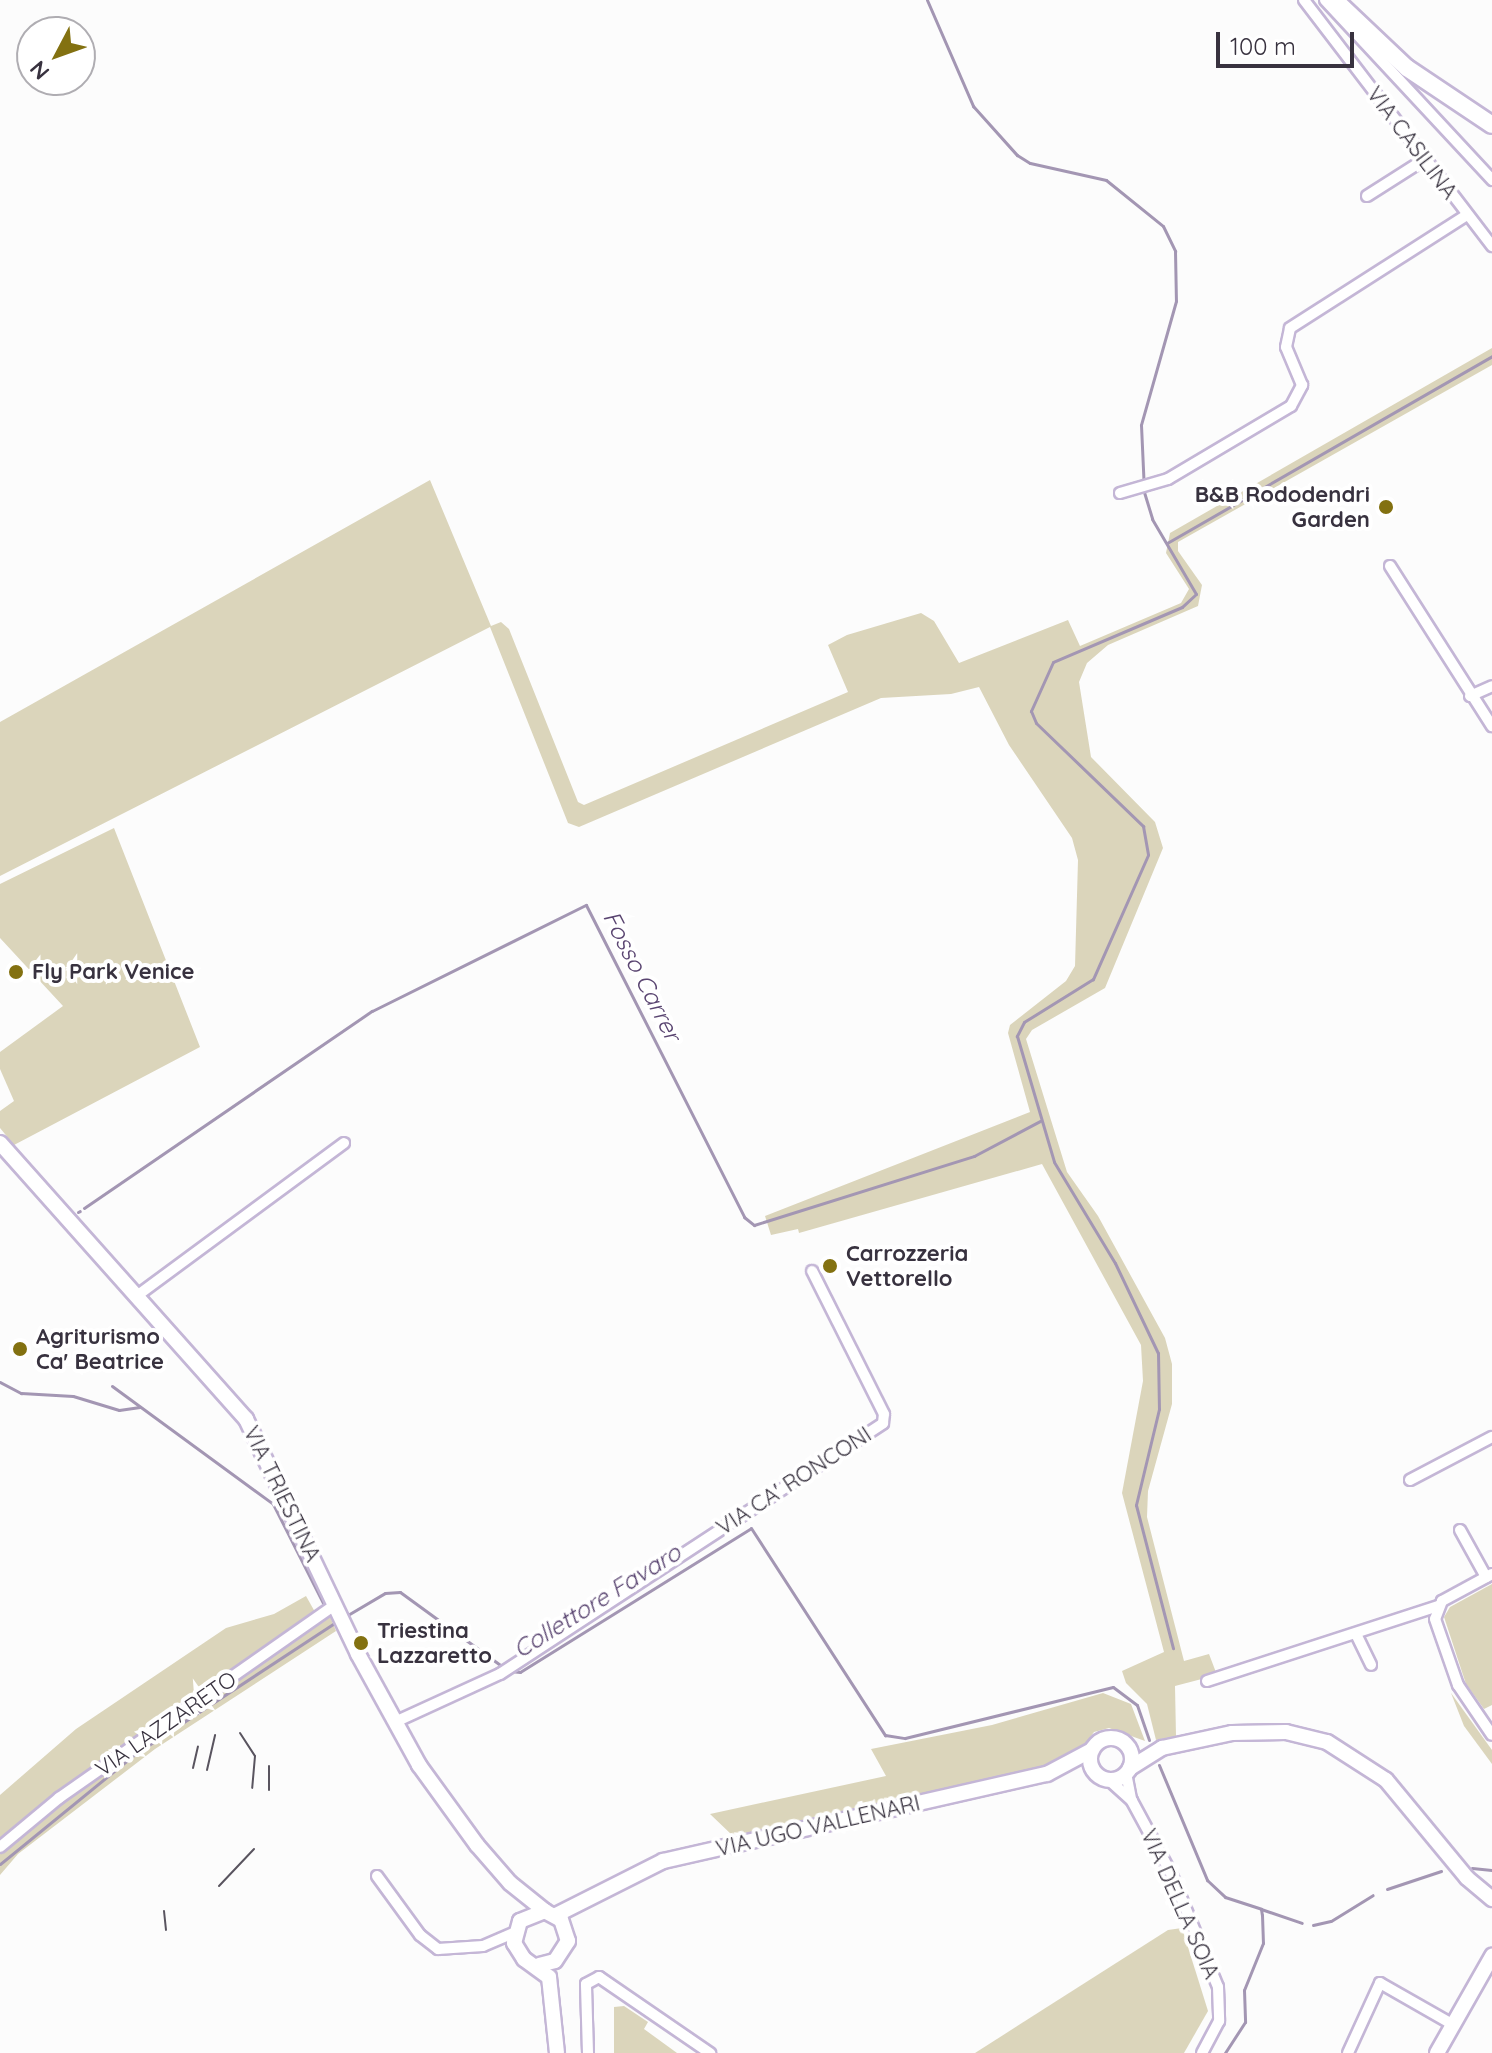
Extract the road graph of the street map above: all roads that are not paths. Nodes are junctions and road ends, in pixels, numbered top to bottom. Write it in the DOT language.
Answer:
graph roads {
  1 [pos="1304,0"];
  2 [pos="1325,0"];
  3 [pos="1335,0"];
  4 [pos="1492,125"];
  5 [pos="1425,159"];
  6 [pos="1492,180"];
  7 [pos="1367,196"];
  8 [pos="1467,215"];
  9 [pos="1492,246"];
  10 [pos="1120,493"];
  11 [pos="1390,566"];
  12 [pos="1492,686"];
  13 [pos="1470,696"];
  14 [pos="1492,726"];
  15 [pos="0,1143"];
  16 [pos="344,1143"];
  17 [pos="812,1271"];
  18 [pos="138,1295"];
  19 [pos="1492,1437"];
  20 [pos="1410,1480"];
  21 [pos="1460,1530"];
  22 [pos="1489,1575"];
  23 [pos="336,1607"];
  24 [pos="1437,1609"];
  25 [pos="1357,1636"];
  26 [pos="1371,1665"];
  27 [pos="1207,1681"];
  28 [pos="395,1722"];
  29 [pos="1492,1735"];
  30 [pos="1123,1742"];
  31 [pos="1162,1748"];
  32 [pos="1092,1750"];
  33 [pos="1128,1771"];
  34 [pos="1047,1774"];
  35 [pos="1103,1778"];
  36 [pos="1132,1801"];
  37 [pos="0,1847"];
  38 [pos="377,1876"];
  39 [pos="510,1883"];
  40 [pos="595,1895"];
  41 [pos="1492,1899"];
  42 [pos="550,1913"];
  43 [pos="517,1927"];
  44 [pos="567,1933"];
  45 [pos="483,1946"];
  46 [pos="518,1953"];
  47 [pos="561,1955"];
  48 [pos="1492,1956"];
  49 [pos="539,1965"];
  50 [pos="1452,2024"];
  51 [pos="556,2051"];
  52 [pos="588,2053"];
  53 [pos="710,2053"];
  54 [pos="1202,2053"];
  55 [pos="1348,2053"];
  56 [pos="1437,2053"];
  1 -- 5 [label="street, VIA CASILINA"];
  2 -- 6 [label="street, VIA CASILINA"];
  3 -- 4 [label="main road"];
  5 -- 7 [label="street"];
  5 -- 8 [label="street, VIA CASILINA"];
  8 -- 9 [label="street, VIA CASILINA"];
  8 -- 10 [label="street"];
  11 -- 13 [label="street"];
  12 -- 13 [label="street"];
  13 -- 14 [label="street"];
  15 -- 18 [label="street, VIA TRIESTINA"];
  16 -- 18 [label="street"];
  17 -- 28 [label="street, VIA CA' RONCONI"];
  18 -- 23 [label="street, VIA TRIESTINA"];
  19 -- 20 [label="street"];
  21 -- 22 [label="street"];
  22 -- 24 [label="street"];
  23 -- 28 [label="street, VIA TRIESTINA"];
  23 -- 37 [label="street, VIA LAZZARETO"];
  24 -- 25 [label="street"];
  24 -- 29 [label="street"];
  25 -- 26 [label="street"];
  25 -- 27 [label="street"];
  28 -- 39 [label="street, VIA TRIESTINA"];
  30 -- 31 [label="street, VIA UGO VALLENARI"];
  30 -- 32 [label="street, VIA UGO VALLENARI"];
  30 -- 33 [label="street"];
  31 -- 33 [label="street, VIA UGO VALLENARI"];
  31 -- 41 [label="street, VIA UGO VALLENARI"];
  32 -- 34 [label="street, VIA UGO VALLENARI"];
  32 -- 35 [label="street"];
  33 -- 35 [label="street, VIA UGO VALLENARI"];
  33 -- 36 [label="street, VIA DELLA SOIA"];
  34 -- 35 [label="street, VIA UGO VALLENARI"];
  34 -- 40 [label="street, VIA UGO VALLENARI"];
  35 -- 36 [label="street, VIA DELLA SOIA"];
  36 -- 54 [label="street, VIA DELLA SOIA"];
  38 -- 45 [label="street"];
  39 -- 42 [label="street, VIA TRIESTINA"];
  39 -- 43 [label="street, VIA TRIESTINA"];
  40 -- 42 [label="street, VIA UGO VALLENARI"];
  40 -- 44 [label="street, VIA UGO VALLENARI"];
  42 -- 43 [label="street"];
  42 -- 44 [label="street"];
  43 -- 45 [label="street"];
  43 -- 46 [label="street"];
  44 -- 47 [label="street"];
  45 -- 46 [label="street"];
  46 -- 49 [label="street"];
  47 -- 49 [label="street"];
  47 -- 51 [label="street"];
  48 -- 50 [label="street"];
  49 -- 51 [label="street"];
  50 -- 55 [label="street"];
  50 -- 56 [label="street"];
  52 -- 53 [label="street"];
}
